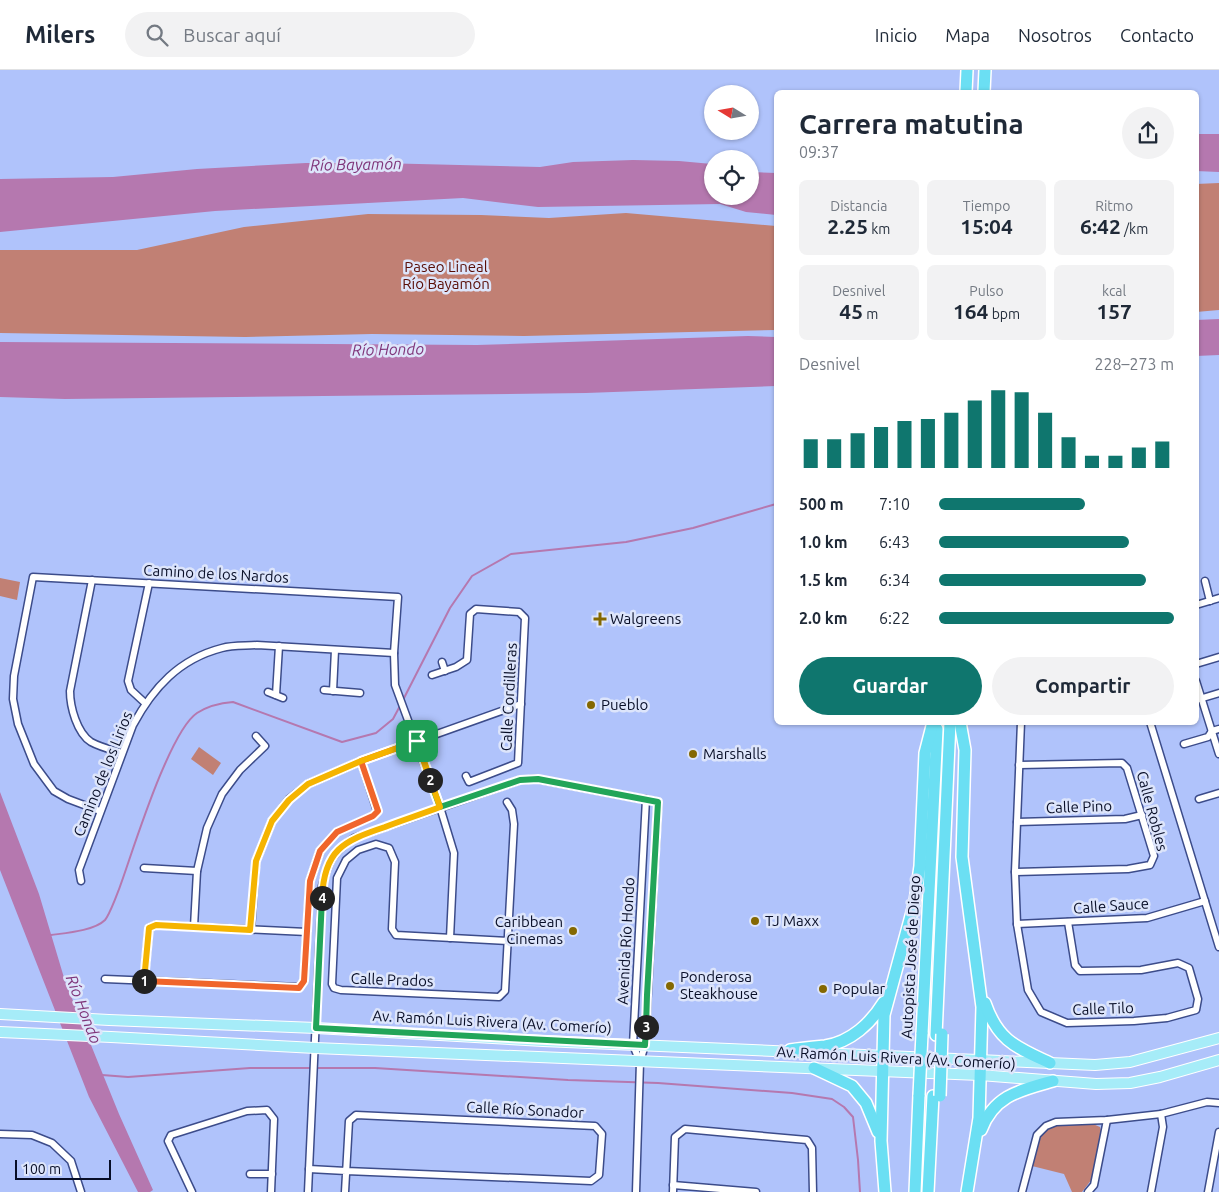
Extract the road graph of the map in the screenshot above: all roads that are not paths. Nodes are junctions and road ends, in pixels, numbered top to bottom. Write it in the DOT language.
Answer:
graph roads {
  1 [pos="967,70"];
  2 [pos="985,70"];
  3 [pos="966,90"];
  4 [pos="984,90"];
  5 [pos="92,580"];
  6 [pos="1205,581"];
  7 [pos="149,583"];
  8 [pos="1219,598"];
  9 [pos="1210,601"];
  10 [pos="1199,604"];
  11 [pos="279,646"];
  12 [pos="335,650"];
  13 [pos="394,653"];
  14 [pos="1219,657"];
  15 [pos="442,662"];
  16 [pos="1199,663"];
  17 [pos="445,671"];
  18 [pos="432,675"];
  19 [pos="324,690"];
  20 [pos="333,691"];
  21 [pos="268,692"];
  22 [pos="360,693"];
  23 [pos="1219,693"];
  24 [pos="276,695"];
  25 [pos="283,698"];
  26 [pos="1199,699"];
  27 [pos="145,703"];
  28 [pos="522,704"];
  29 [pos="934,725"];
  30 [pos="935,725"];
  31 [pos="944,725"];
  32 [pos="950,725"];
  33 [pos="958,725"];
  34 [pos="959,725"];
  35 [pos="1021,725"];
  36 [pos="1151,725"];
  37 [pos="1216,730"];
  38 [pos="256,736"];
  39 [pos="416,740"];
  40 [pos="1184,744"];
  41 [pos="122,753"];
  42 [pos="1219,754"];
  43 [pos="361,761"];
  44 [pos="1020,765"];
  45 [pos="466,776"];
  46 [pos="1219,793"];
  47 [pos="646,799"];
  48 [pos="1199,799"];
  49 [pos="507,802"];
  50 [pos="440,807"];
  51 [pos="100,811"];
  52 [pos="1142,815"];
  53 [pos="1017,822"];
  54 [pos="153,861"];
  55 [pos="144,868"];
  56 [pos="153,868"];
  57 [pos="197,871"];
  58 [pos="1015,872"];
  59 [pos="81,881"];
  60 [pos="1205,901"];
  61 [pos="1068,922"];
  62 [pos="1017,924"];
  63 [pos="194,927"];
  64 [pos="250,930"];
  65 [pos="307,932"];
  66 [pos="450,938"];
  67 [pos="508,941"];
  68 [pos="1219,945"];
  69 [pos="105,979"];
  70 [pos="144,981"];
  71 [pos="980,988"];
  72 [pos="889,994"];
  73 [pos="0,1014"];
  74 [pos="316,1028"];
  75 [pos="0,1032"];
  76 [pos="932,1035"];
  77 [pos="1219,1038"];
  78 [pos="633,1045"];
  79 [pos="645,1045"];
  80 [pos="315,1048"];
  81 [pos="790,1050"];
  82 [pos="882,1054"];
  83 [pos="980,1060"];
  84 [pos="1219,1060"];
  85 [pos="640,1062"];
  86 [pos="1050,1063"];
  87 [pos="814,1068"];
  88 [pos="882,1071"];
  89 [pos="980,1075"];
  90 [pos="1053,1081"];
  91 [pos="929,1096"];
  92 [pos="1219,1103"];
  93 [pos="1161,1114"];
  94 [pos="1106,1120"];
  95 [pos="1219,1132"];
  96 [pos="0,1134"];
  97 [pos="881,1141"];
  98 [pos="976,1143"];
  99 [pos="1216,1165"];
  100 [pos="309,1169"];
  101 [pos="346,1171"];
  102 [pos="250,1174"];
  103 [pos="272,1174"];
  104 [pos="673,1188"];
  105 [pos="730,1191"];
  106 [pos="80,1192"];
  107 [pos="192,1192"];
  108 [pos="271,1192"];
  109 [pos="308,1192"];
  110 [pos="345,1192"];
  111 [pos="636,1192"];
  112 [pos="756,1192"];
  113 [pos="813,1192"];
  114 [pos="885,1192"];
  115 [pos="915,1192"];
  116 [pos="923,1192"];
  117 [pos="928,1192"];
  118 [pos="936,1192"];
  119 [pos="967,1192"];
  120 [pos="1022,1192"];
  121 [pos="1088,1192"];
  122 [pos="1151,1192"];
  123 [pos="1208,1192"];
  1 -- 3 [label="highway"];
  2 -- 4 [label="highway"];
  5 -- 7 [label="street, Camino de los Nardos"];
  5 -- 41 [label="street"];
  5 -- 51 [label="street, Camino de los Nardos"];
  6 -- 9 [label="street"];
  7 -- 13 [label="street, Camino de los Nardos"];
  7 -- 27 [label="street"];
  8 -- 9 [label="street"];
  9 -- 10 [label="street"];
  11 -- 12 [label="street, Camino de los Lirios"];
  11 -- 24 [label="street"];
  11 -- 27 [label="street, Camino de los Lirios"];
  12 -- 13 [label="street, Camino de los Lirios"];
  12 -- 20 [label="street"];
  13 -- 39 [label="street"];
  14 -- 16 [label="street"];
  15 -- 17 [label="street"];
  17 -- 18 [label="street"];
  17 -- 28 [label="street, Calle Cordilleras"];
  19 -- 20 [label="street"];
  20 -- 22 [label="street"];
  21 -- 24 [label="street"];
  23 -- 26 [label="street"];
  24 -- 25 [label="street"];
  26 -- 37 [label="street"];
  27 -- 41 [label="street, Camino de los Lirios"];
  28 -- 39 [label="street"];
  28 -- 45 [label="street, Calle Cordilleras"];
  29 -- 72 [label="highway"];
  30 -- 76 [label="highway, Autopista José de Diego"];
  31 -- 76 [label="highway"];
  32 -- 76 [label="highway"];
  33 -- 76 [label="highway, Autopista José de Diego"];
  34 -- 71 [label="highway"];
  35 -- 44 [label="street, Calle Tilo"];
  36 -- 60 [label="street"];
  37 -- 40 [label="street"];
  37 -- 42 [label="street"];
  38 -- 57 [label="street"];
  39 -- 43 [label="street"];
  39 -- 50 [label="street"];
  41 -- 51 [label="street, Camino de los Lirios"];
  43 -- 64 [label="street"];
  43 -- 65 [label="street"];
  44 -- 52 [label="street, Calle Robles"];
  44 -- 53 [label="street, Calle Tilo"];
  46 -- 48 [label="street"];
  47 -- 50 [label="street"];
  47 -- 78 [label="street, Avenida Río Hondo"];
  47 -- 79 [label="street, Avenida Río Hondo"];
  49 -- 67 [label="street"];
  50 -- 66 [label="street"];
  50 -- 74 [label="street"];
  51 -- 59 [label="street, Camino de los Lirios"];
  52 -- 53 [label="street, Calle Pino"];
  52 -- 58 [label="street, Calle Robles"];
  53 -- 58 [label="street, Calle Tilo"];
  54 -- 56 [label="street"];
  55 -- 56 [label="street"];
  56 -- 57 [label="street"];
  57 -- 63 [label="street"];
  58 -- 62 [label="street, Calle Tilo"];
  60 -- 61 [label="street, Calle Sauce"];
  60 -- 68 [label="street"];
  61 -- 62 [label="street, Calle Sauce"];
  61 -- 62 [label="street, Calle Tilo"];
  63 -- 64 [label="street"];
  63 -- 70 [label="street"];
  64 -- 65 [label="street"];
  65 -- 70 [label="street"];
  66 -- 67 [label="street, Calle Prados"];
  66 -- 67 [label="street, Calle Prados"];
  69 -- 70 [label="street"];
  71 -- 83 [label="highway"];
  71 -- 86 [label="highway"];
  72 -- 81 [label="highway"];
  72 -- 82 [label="highway"];
  73 -- 74 [label="main road, Av. Ramón Luis Rivera (Av. Comerío)"];
  74 -- 78 [label="main road, Av. Ramón Luis Rivera (Av. Comerío)"];
  74 -- 80 [label="street"];
  75 -- 80 [label="main road, Av. Ramón Luis Rivera (Av. Comerío)"];
  76 -- 91 [label="highway, Autopista José de Diego, bridge"];
  76 -- 91 [label="highway, Autopista José de Diego, bridge"];
  77 -- 86 [label="main road, Av. Ramón Luis Rivera (Av. Comerío)"];
  78 -- 79 [label="main road, Av. Ramón Luis Rivera (Av. Comerío)"];
  78 -- 85 [label="street, Avenida Río Hondo"];
  79 -- 81 [label="main road, Av. Ramón Luis Rivera (Av. Comerío)"];
  79 -- 85 [label="street, Avenida Río Hondo"];
  80 -- 85 [label="main road, Av. Ramón Luis Rivera (Av. Comerío)"];
  80 -- 100 [label="street"];
  81 -- 82 [label="main road, Av. Ramón Luis Rivera (Av. Comerío)"];
  82 -- 83 [label="main road, Av. Ramón Luis Rivera (Av. Comerío)"];
  82 -- 88 [label="highway"];
  83 -- 86 [label="main road, Av. Ramón Luis Rivera (Av. Comerío)"];
  83 -- 89 [label="highway"];
  84 -- 90 [label="main road, Av. Ramón Luis Rivera (Av. Comerío)"];
  85 -- 87 [label="main road, Av. Ramón Luis Rivera (Av. Comerío)"];
  85 -- 111 [label="street"];
  87 -- 88 [label="main road, Av. Ramón Luis Rivera (Av. Comerío)"];
  87 -- 97 [label="highway"];
  88 -- 89 [label="main road, Av. Ramón Luis Rivera (Av. Comerío)"];
  88 -- 97 [label="highway"];
  89 -- 90 [label="main road, Av. Ramón Luis Rivera (Av. Comerío)"];
  89 -- 98 [label="highway"];
  90 -- 98 [label="highway"];
  91 -- 115 [label="highway, Autopista José de Diego"];
  91 -- 116 [label="highway"];
  91 -- 117 [label="highway"];
  91 -- 118 [label="highway, Autopista José de Diego"];
  92 -- 93 [label="street"];
  93 -- 94 [label="street"];
  93 -- 122 [label="street"];
  94 -- 120 [label="street"];
  94 -- 121 [label="street"];
  95 -- 99 [label="street"];
  96 -- 106 [label="street"];
  97 -- 114 [label="highway"];
  98 -- 119 [label="highway"];
  99 -- 123 [label="street"];
  100 -- 101 [label="street, Calle Río Sonador"];
  100 -- 109 [label="street"];
  101 -- 101 [label="street, Calle Río Sonador"];
  101 -- 110 [label="street"];
  102 -- 103 [label="street"];
  103 -- 107 [label="street"];
  103 -- 108 [label="street"];
  104 -- 105 [label="street"];
  104 -- 113 [label="street"];
  105 -- 112 [label="street"];
}
